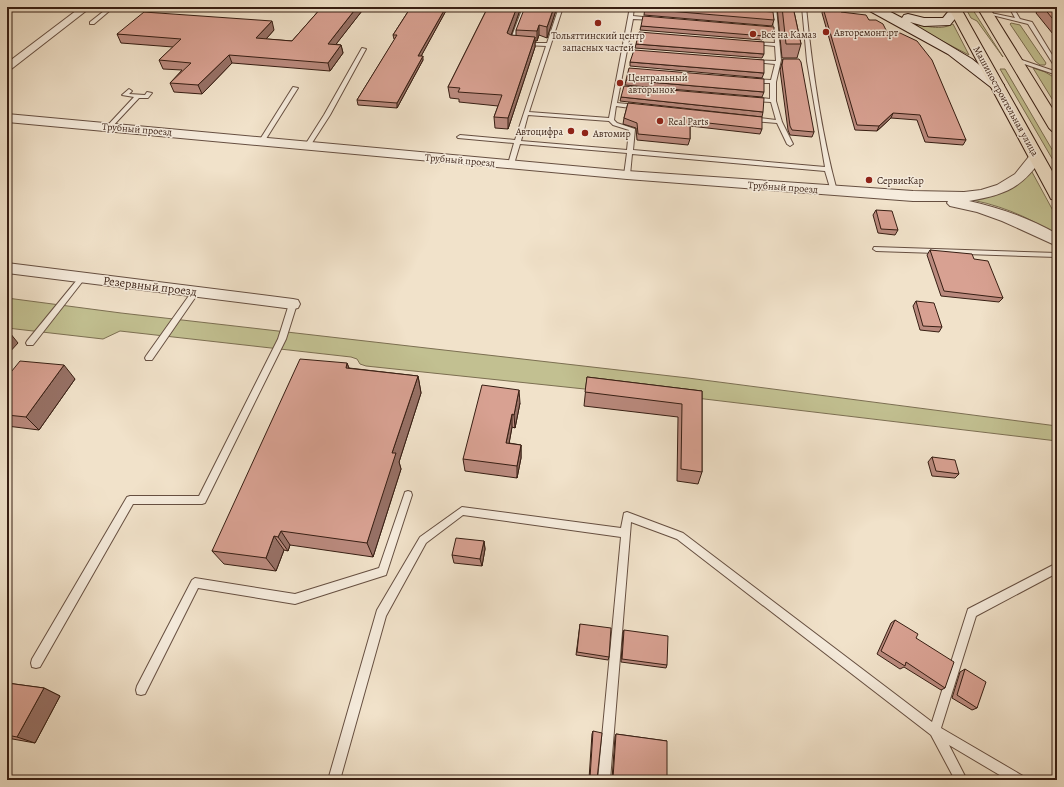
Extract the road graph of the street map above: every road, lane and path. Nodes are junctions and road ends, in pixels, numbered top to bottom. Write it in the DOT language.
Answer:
graph roads {
  1 [pos="87,7"];
  2 [pos="112,7"];
  3 [pos="525,7"];
  4 [pos="562,7"];
  5 [pos="632,7"];
  6 [pos="774,7"];
  7 [pos="804,7"];
  8 [pos="872,7"];
  9 [pos="886,7"];
  10 [pos="1011,7"];
  11 [pos="955,8"];
  12 [pos="985,10"];
  13 [pos="766,16"];
  14 [pos="774,16"];
  15 [pos="631,17"];
  16 [pos="662,19"];
  17 [pos="1018,20"];
  18 [pos="92,22"];
  19 [pos="768,28"];
  20 [pos="775,29"];
  21 [pos="628,32"];
  22 [pos="636,33"];
  23 [pos="746,43"];
  24 [pos="777,45"];
  25 [pos="548,46"];
  26 [pos="364,49"];
  27 [pos="625,50"];
  28 [pos="632,50"];
  29 [pos="982,58"];
  30 [pos="787,60"];
  31 [pos="1015,60"];
  32 [pos="747,61"];
  33 [pos="802,61"];
  34 [pos="809,61"];
  35 [pos="778,62"];
  36 [pos="1057,67"];
  37 [pos="7,68"];
  38 [pos="621,68"];
  39 [pos="629,69"];
  40 [pos="1057,74"];
  41 [pos="750,80"];
  42 [pos="773,82"];
  43 [pos="997,85"];
  44 [pos="617,87"];
  45 [pos="295,88"];
  46 [pos="625,88"];
  47 [pos="129,91"];
  48 [pos="149,93"];
  49 [pos="138,96"];
  50 [pos="750,99"];
  51 [pos="773,101"];
  52 [pos="614,104"];
  53 [pos="646,108"];
  54 [pos="526,113"];
  55 [pos="7,118"];
  56 [pos="748,119"];
  57 [pos="611,120"];
  58 [pos="779,122"];
  59 [pos="109,127"];
  60 [pos="1057,127"];
  61 [pos="460,137"];
  62 [pos="262,141"];
  63 [pos="518,142"];
  64 [pos="790,144"];
  65 [pos="308,145"];
  66 [pos="629,151"];
  67 [pos="1036,157"];
  68 [pos="511,164"];
  69 [pos="828,169"];
  70 [pos="627,174"];
  71 [pos="834,191"];
  72 [pos="1057,195"];
  73 [pos="913,196"];
  74 [pos="1057,241"];
  75 [pos="876,249"];
  76 [pos="1057,255"];
  77 [pos="7,268"];
  78 [pos="83,277"];
  79 [pos="195,292"];
  80 [pos="293,304"];
  81 [pos="30,343"];
  82 [pos="149,358"];
  83 [pos="408,495"];
  84 [pos="626,533"];
  85 [pos="1057,568"];
  86 [pos="36,663"];
  87 [pos="141,690"];
  88 [pos="935,731"];
  89 [pos="334,780"];
  90 [pos="604,780"];
  91 [pos="962,780"];
  92 [pos="1019,780"];
  1 -- 37 [label="street"];
  2 -- 18 [label="lane"];
  3 -- 25 [label="lane"];
  4 -- 25 [label="lane"];
  5 -- 15 [label="lane"];
  6 -- 14 [label="lane"];
  7 -- 34 [label="lane"];
  8 -- 43 [label="main road"];
  9 -- 11 [label="main road"];
  10 -- 17 [label="lane"];
  11 -- 29 [label="main road, Машиностроительная улица"];
  12 -- 17 [label="lane"];
  12 -- 31 [label="main road"];
  13 -- 14 [label="lane"];
  14 -- 20 [label="lane"];
  15 -- 16 [label="lane"];
  15 -- 21 [label="lane"];
  17 -- 36 [label="lane"];
  19 -- 20 [label="lane"];
  20 -- 24 [label="lane"];
  21 -- 22 [label="lane"];
  21 -- 27 [label="lane"];
  23 -- 24 [label="lane"];
  24 -- 35 [label="lane"];
  25 -- 54 [label="lane"];
  26 -- 65 [label="lane"];
  27 -- 28 [label="lane"];
  27 -- 38 [label="lane"];
  29 -- 31 [label="main road"];
  29 -- 43 [label="main road, Машиностроительная улица"];
  30 -- 35 [label="lane"];
  31 -- 40 [label="lane"];
  31 -- 60 [label="main road"];
  32 -- 35 [label="lane"];
  33 -- 34 [label="lane"];
  34 -- 69 [label="lane"];
  35 -- 42 [label="lane"];
  38 -- 39 [label="lane"];
  38 -- 44 [label="lane"];
  41 -- 42 [label="lane"];
  42 -- 51 [label="lane"];
  43 -- 67 [label="main road, Машиностроительная улица"];
  44 -- 46 [label="lane"];
  44 -- 52 [label="lane"];
  45 -- 62 [label="lane"];
  47 -- 49 [label="lane"];
  48 -- 49 [label="lane"];
  49 -- 59 [label="lane"];
  50 -- 51 [label="lane"];
  51 -- 58 [label="lane"];
  52 -- 53 [label="lane"];
  52 -- 57 [label="lane"];
  54 -- 57 [label="lane"];
  54 -- 63 [label="lane"];
  55 -- 59 [label="street, Трубный проезд"];
  56 -- 58 [label="lane"];
  57 -- 66 [label="lane"];
  58 -- 64 [label="lane"];
  59 -- 62 [label="street, Трубный проезд"];
  61 -- 63 [label="lane"];
  62 -- 65 [label="street, Трубный проезд"];
  63 -- 66 [label="lane"];
  63 -- 68 [label="lane"];
  65 -- 68 [label="street, Трубный проезд"];
  66 -- 69 [label="lane"];
  66 -- 70 [label="lane"];
  67 -- 72 [label="main road, Машиностроительная улица"];
  67 -- 73 [label="street"];
  68 -- 70 [label="street, Трубный проезд"];
  69 -- 71 [label="lane"];
  70 -- 71 [label="street, Трубный проезд"];
  71 -- 73 [label="street, Трубный проезд"];
  73 -- 74 [label="street"];
  75 -- 76 [label="lane"];
  77 -- 78 [label="street, Резервный проезд"];
  78 -- 79 [label="street, Резервный проезд"];
  78 -- 81 [label="lane"];
  79 -- 80 [label="street, Резервный проезд"];
  79 -- 82 [label="lane"];
  80 -- 86 [label="lane"];
  83 -- 87 [label="lane"];
  84 -- 88 [label="lane"];
  84 -- 89 [label="lane"];
  84 -- 90 [label="lane"];
  85 -- 88 [label="lane"];
  88 -- 91 [label="lane"];
  88 -- 92 [label="lane"];
}
